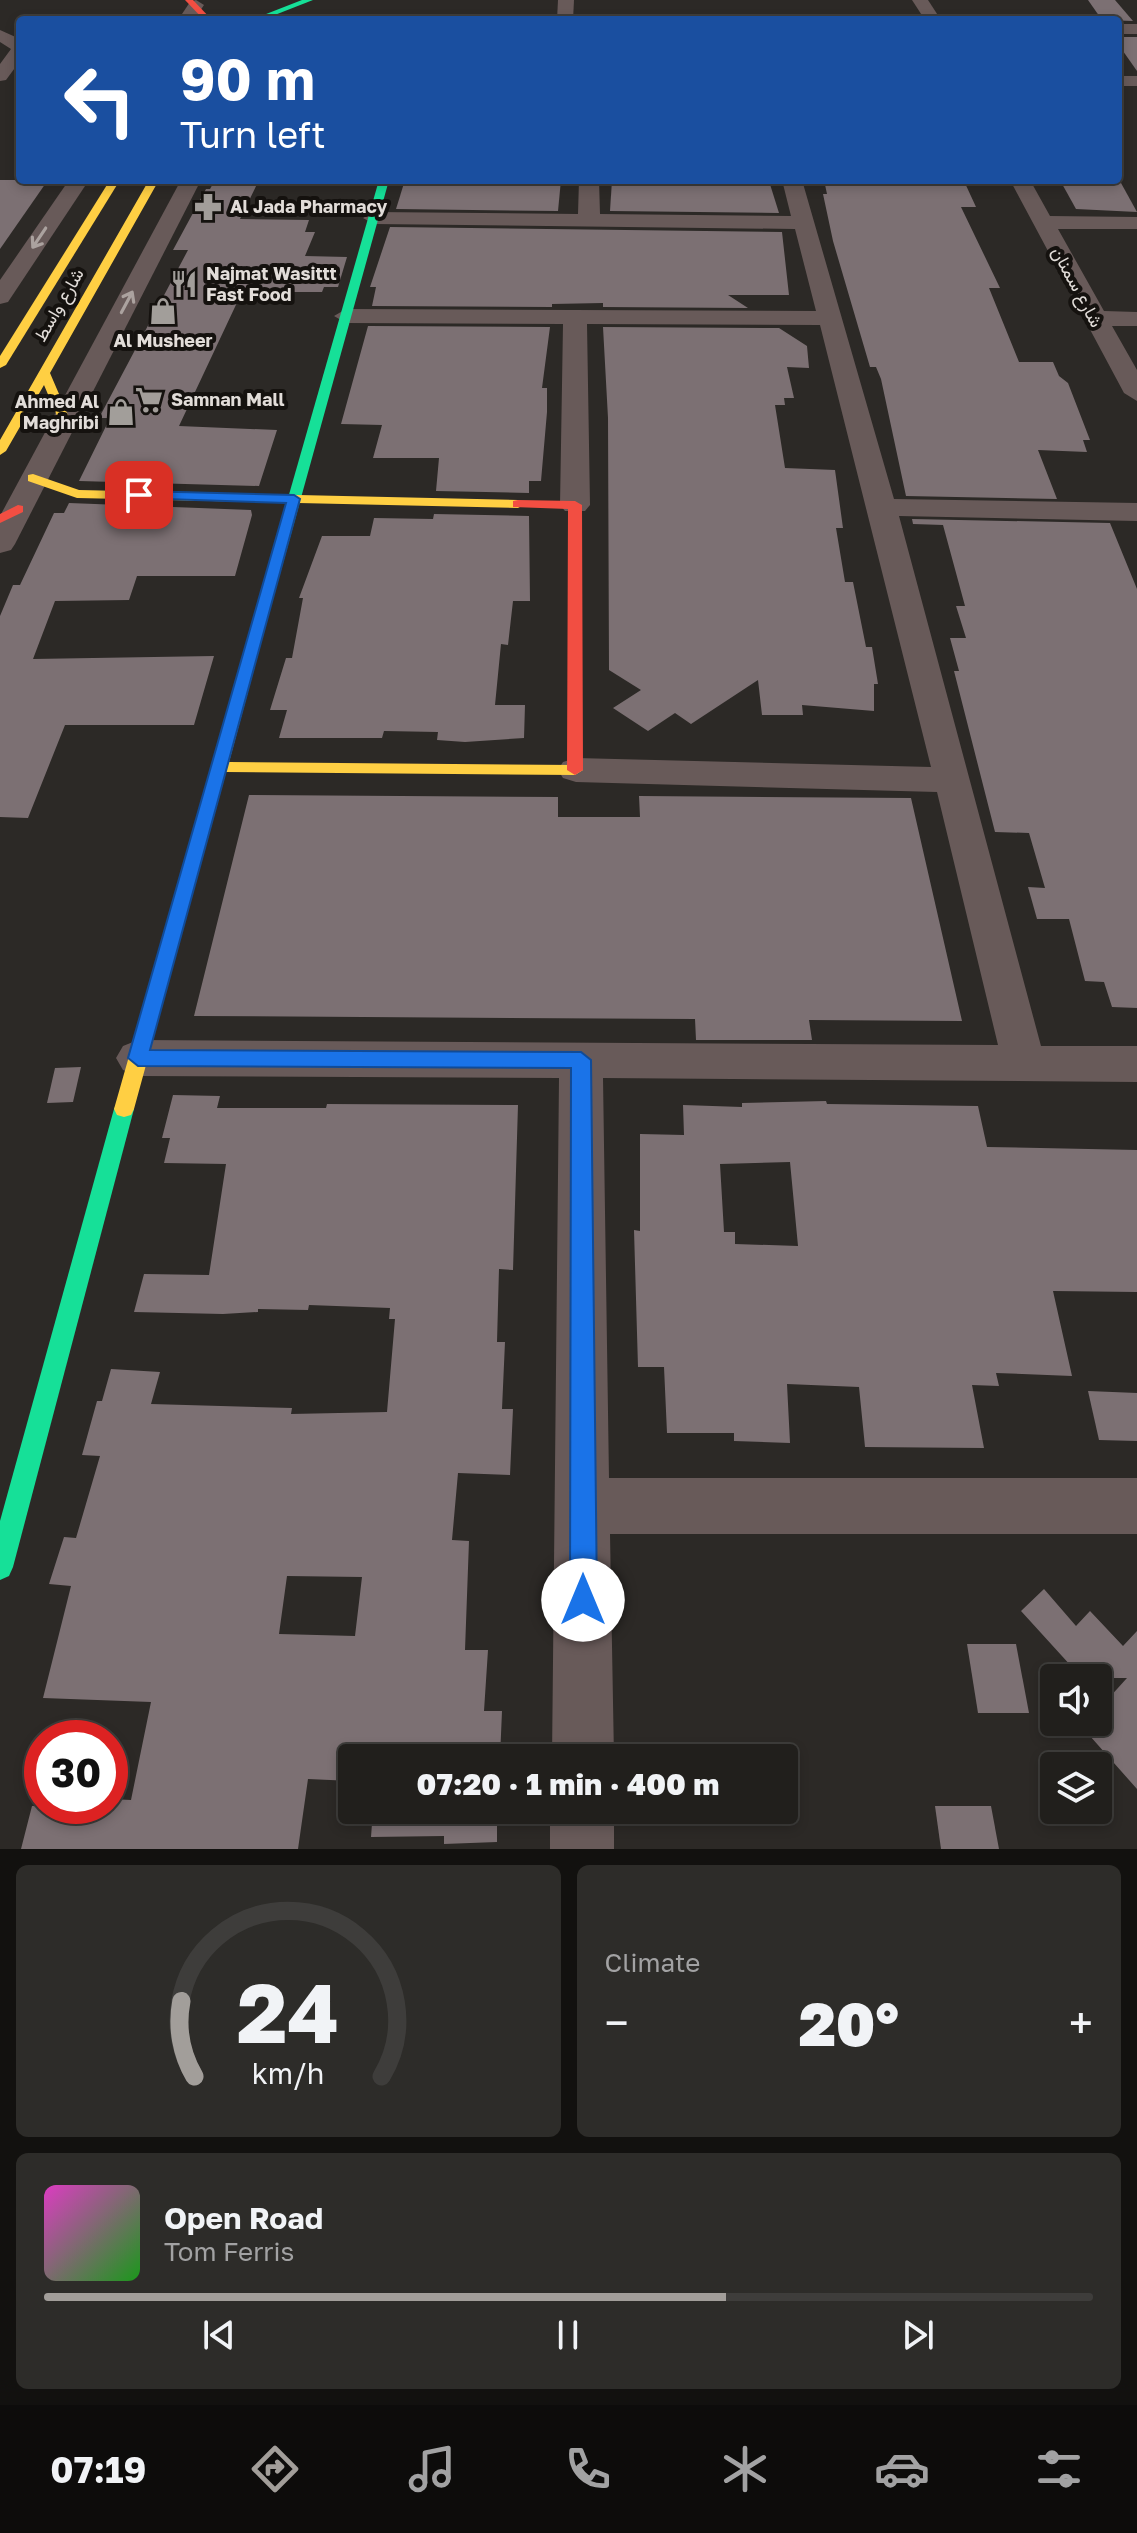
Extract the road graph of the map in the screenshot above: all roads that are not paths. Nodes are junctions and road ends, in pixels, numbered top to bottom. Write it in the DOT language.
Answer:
graph roads {
  1 [pos="309,0"];
  2 [pos="280,14"];
  3 [pos="16,57"];
  4 [pos="0,76"];
  5 [pos="76,184"];
  6 [pos="113,184"];
  7 [pos="152,184"];
  8 [pos="189,184"];
  9 [pos="383,184"];
  10 [pos="589,184"];
  11 [pos="793,184"];
  12 [pos="1022,184"];
  13 [pos="374,218"];
  14 [pos="589,220"];
  15 [pos="1042,222"];
  16 [pos="804,223"];
  17 [pos="1137,223"];
  18 [pos="0,297"];
  19 [pos="346,316"];
  20 [pos="575,316"];
  21 [pos="829,318"];
  22 [pos="1094,318"];
  23 [pos="1137,319"];
  24 [pos="28,320"];
  25 [pos="0,365"];
  26 [pos="23,370"];
  27 [pos="44,372"];
  28 [pos="1137,393"];
  29 [pos="7,400"];
  30 [pos="19,416"];
  31 [pos="65,422"];
  32 [pos="0,451"];
  33 [pos="33,478"];
  34 [pos="77,494"];
  35 [pos="294,499"];
  36 [pos="575,505"];
  37 [pos="882,507"];
  38 [pos="1137,512"];
  39 [pos="9,514"];
  40 [pos="0,544"];
  41 [pos="219,767"];
  42 [pos="576,770"];
  43 [pos="951,780"];
  44 [pos="138,1058"];
  45 [pos="581,1060"];
  46 [pos="1024,1062"];
  47 [pos="1137,1064"];
  48 [pos="584,1506"];
  49 [pos="1137,1506"];
  50 [pos="0,1567"];
  51 [pos="583,1744"];
  52 [pos="582,1824"];
  53 [pos="582,1849"];
  1 -- 2 [label="street"];
  3 -- 4 [label="street"];
  5 -- 18 [label="street, one-way"];
  6 -- 24 [label="street, شارع واسط"];
  7 -- 27 [label="street, شارع واسط"];
  31 -- 8 [label="street, one-way"];
  9 -- 13 [label="street"];
  10 -- 14 [label="street"];
  11 -- 16 [label="street"];
  12 -- 15 [label="street, شارع سمنان"];
  13 -- 14 [label="street"];
  13 -- 19 [label="street"];
  14 -- 16 [label="street"];
  15 -- 17 [label="street"];
  15 -- 22 [label="street, شارع سمنان"];
  16 -- 21 [label="street"];
  19 -- 20 [label="street"];
  19 -- 35 [label="street"];
  20 -- 21 [label="street"];
  20 -- 36 [label="street"];
  21 -- 37 [label="street"];
  22 -- 23 [label="street"];
  22 -- 28 [label="street, شارع سمنان"];
  24 -- 25 [label="street, شارع واسط"];
  24 -- 26 [label="street"];
  27 -- 30 [label="street, شارع واسط"];
  27 -- 31 [label="street"];
  29 -- 30 [label="street"];
  30 -- 32 [label="street, شارع واسط"];
  31 -- 33 [label="street"];
  33 -- 34 [label="street"];
  33 -- 39 [label="street"];
  34 -- 35 [label="street"];
  34 -- 39 [label="street"];
  35 -- 36 [label="street"];
  35 -- 41 [label="street"];
  36 -- 42 [label="street"];
  37 -- 38 [label="street"];
  37 -- 43 [label="street"];
  39 -- 40 [label="street"];
  41 -- 42 [label="street"];
  41 -- 44 [label="street"];
  42 -- 43 [label="street"];
  43 -- 46 [label="street"];
  44 -- 45 [label="street"];
  44 -- 50 [label="street"];
  45 -- 46 [label="street"];
  45 -- 48 [label="street"];
  46 -- 47 [label="street"];
  48 -- 49 [label="street"];
  48 -- 51 [label="street"];
  52 -- 53 [label="street"];
}
